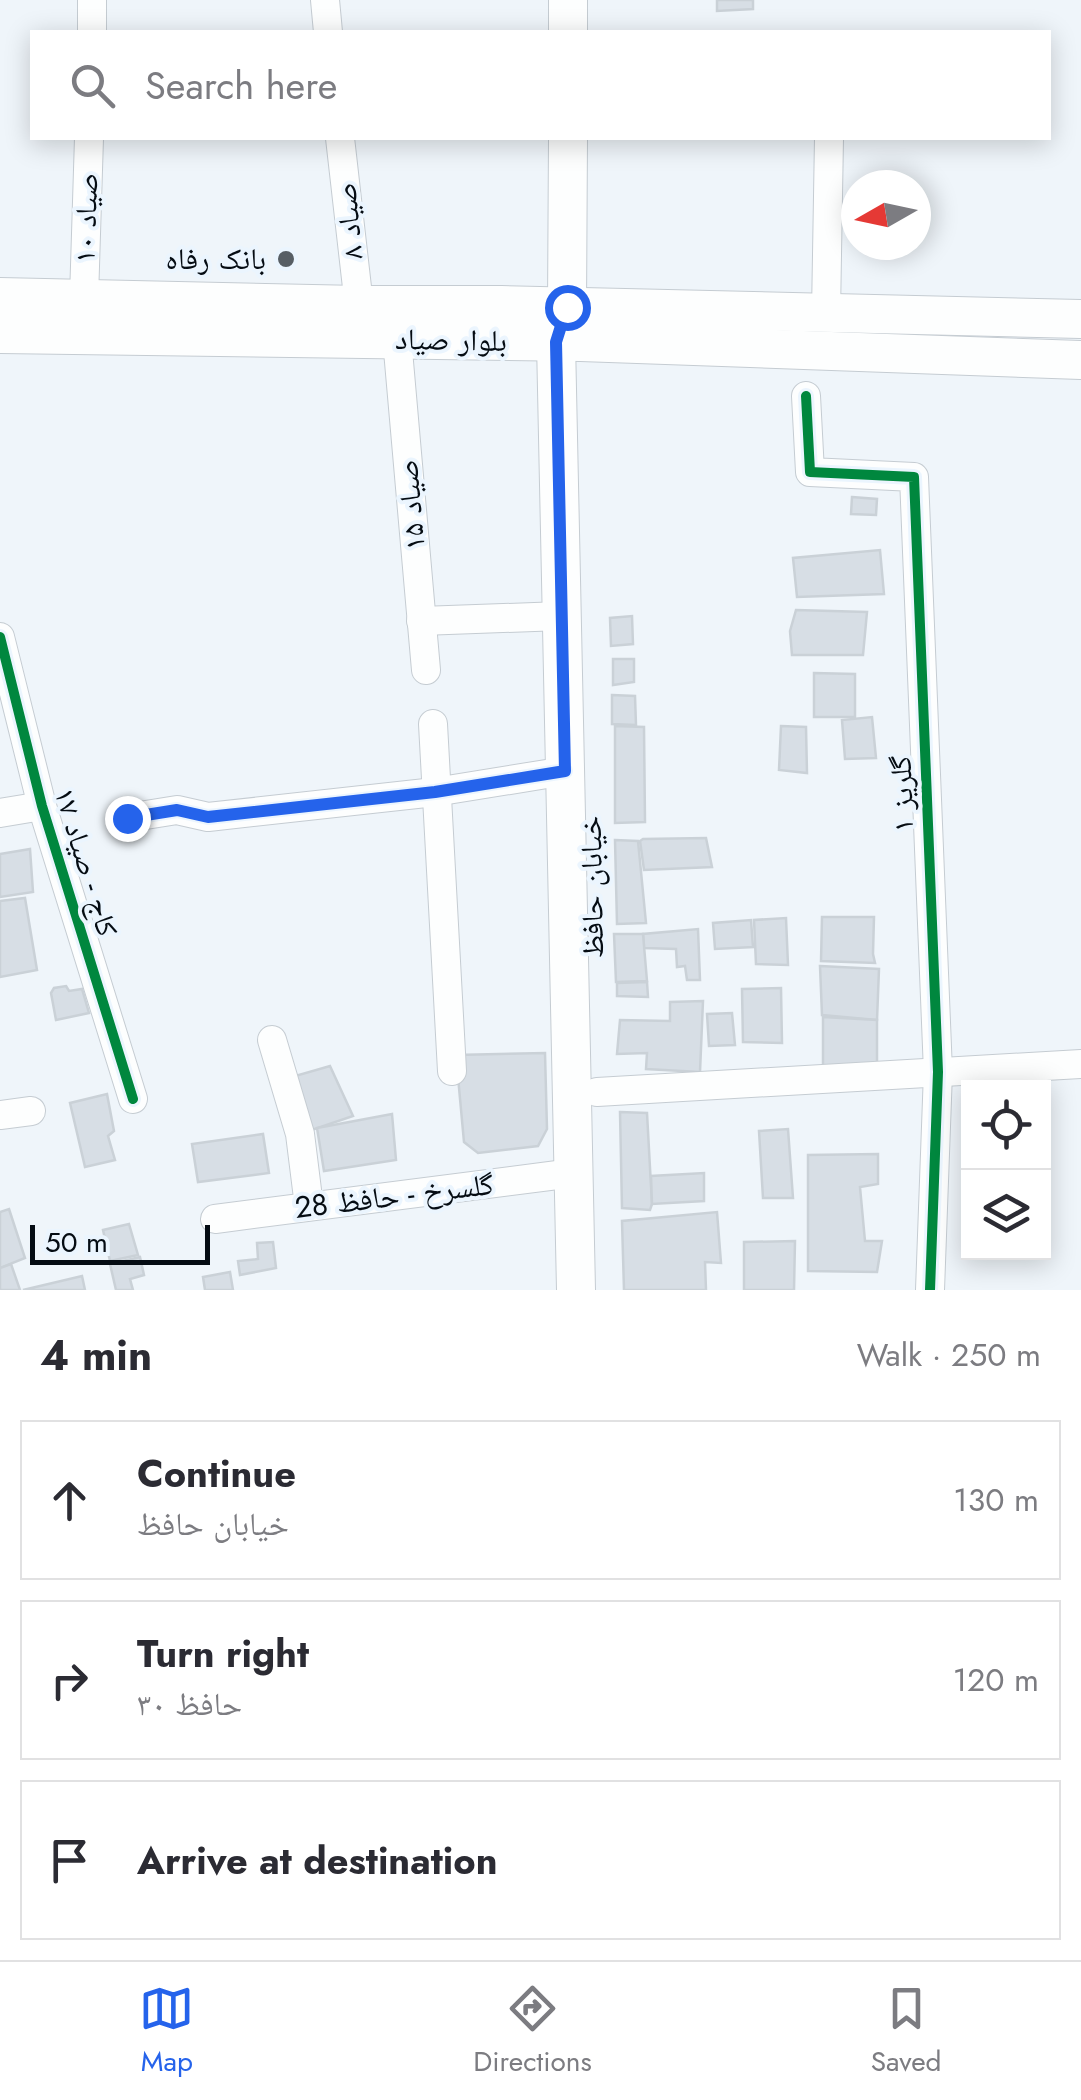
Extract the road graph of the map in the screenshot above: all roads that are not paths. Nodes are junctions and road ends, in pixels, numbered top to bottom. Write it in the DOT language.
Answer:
graph roads {
  1 [pos="92,0"];
  2 [pos="325,0"];
  3 [pos="568,0"];
  4 [pos="92,30"];
  5 [pos="328,30"];
  6 [pos="568,30"];
  7 [pos="89,140"];
  8 [pos="340,140"];
  9 [pos="568,140"];
  10 [pos="829,140"];
  11 [pos="0,297"];
  12 [pos="84,298"];
  13 [pos="358,306"];
  14 [pos="826,313"];
  15 [pos="1081,319"];
  16 [pos="568,330"];
  17 [pos="0,334"];
  18 [pos="397,340"];
  19 [pos="1081,360"];
  20 [pos="806,396"];
  21 [pos="561,616"];
  22 [pos="421,621"];
  23 [pos="0,637"];
  24 [pos="426,670"];
  25 [pos="432,724"];
  26 [pos="565,771"];
  27 [pos="435,792"];
  28 [pos="42,806"];
  29 [pos="0,812"];
  30 [pos="127,818"];
  31 [pos="272,1040"];
  32 [pos="1081,1064"];
  33 [pos="452,1071"];
  34 [pos="938,1072"];
  35 [pos="596,1092"];
  36 [pos="133,1098"];
  37 [pos="31,1111"];
  38 [pos="0,1115"];
  39 [pos="574,1174"];
  40 [pos="309,1206"];
  41 [pos="215,1219"];
  42 [pos="576,1290"];
  43 [pos="601,1290"];
  44 [pos="930,1290"];
  1 -- 4 [label="street"];
  2 -- 5 [label="street"];
  3 -- 6 [label="main road"];
  7 -- 12 [label="street, صیاد ۱۰"];
  8 -- 13 [label="street, صیاد ۸"];
  9 -- 16 [label="main road, خیابان حافظ"];
  10 -- 14 [label="street"];
  11 -- 12 [label="main road, بلوار صیاد"];
  12 -- 13 [label="main road, بلوار صیاد"];
  13 -- 16 [label="main road, بلوار صیاد"];
  14 -- 15 [label="main road, بلوار صیاد"];
  14 -- 16 [label="main road, بلوار صیاد"];
  16 -- 18 [label="main road, بلوار صیاد"];
  16 -- 19 [label="main road, بلوار صیاد"];
  16 -- 21 [label="main road, خیابان حافظ"];
  16 -- 35 [label="main road, خیابان حافظ"];
  17 -- 18 [label="main road, بلوار صیاد"];
  18 -- 22 [label="street, صیاد ۱۵"];
  20 -- 34 [label="street, گلریز ۱"];
  21 -- 22 [label="street"];
  21 -- 26 [label="main road, خیابان حافظ"];
  22 -- 24 [label="street, صیاد ۱۵"];
  23 -- 28 [label="street, کاج - صیاد ۱۷"];
  25 -- 27 [label="street"];
  26 -- 27 [label="street"];
  26 -- 39 [label="main road, خیابان حافظ"];
  27 -- 30 [label="street"];
  27 -- 33 [label="street"];
  28 -- 29 [label="street"];
  28 -- 36 [label="street, کاج - صیاد ۱۷"];
  31 -- 40 [label="street"];
  32 -- 34 [label="street"];
  34 -- 35 [label="street"];
  34 -- 44 [label="street, گلریز ۱"];
  35 -- 43 [label="main road, خیابان حافظ"];
  37 -- 38 [label="street"];
  39 -- 40 [label="street, گلسرخ - حافظ 28"];
  39 -- 42 [label="main road, خیابان حافظ"];
  40 -- 41 [label="street, گلسرخ - حافظ 28"];
}
